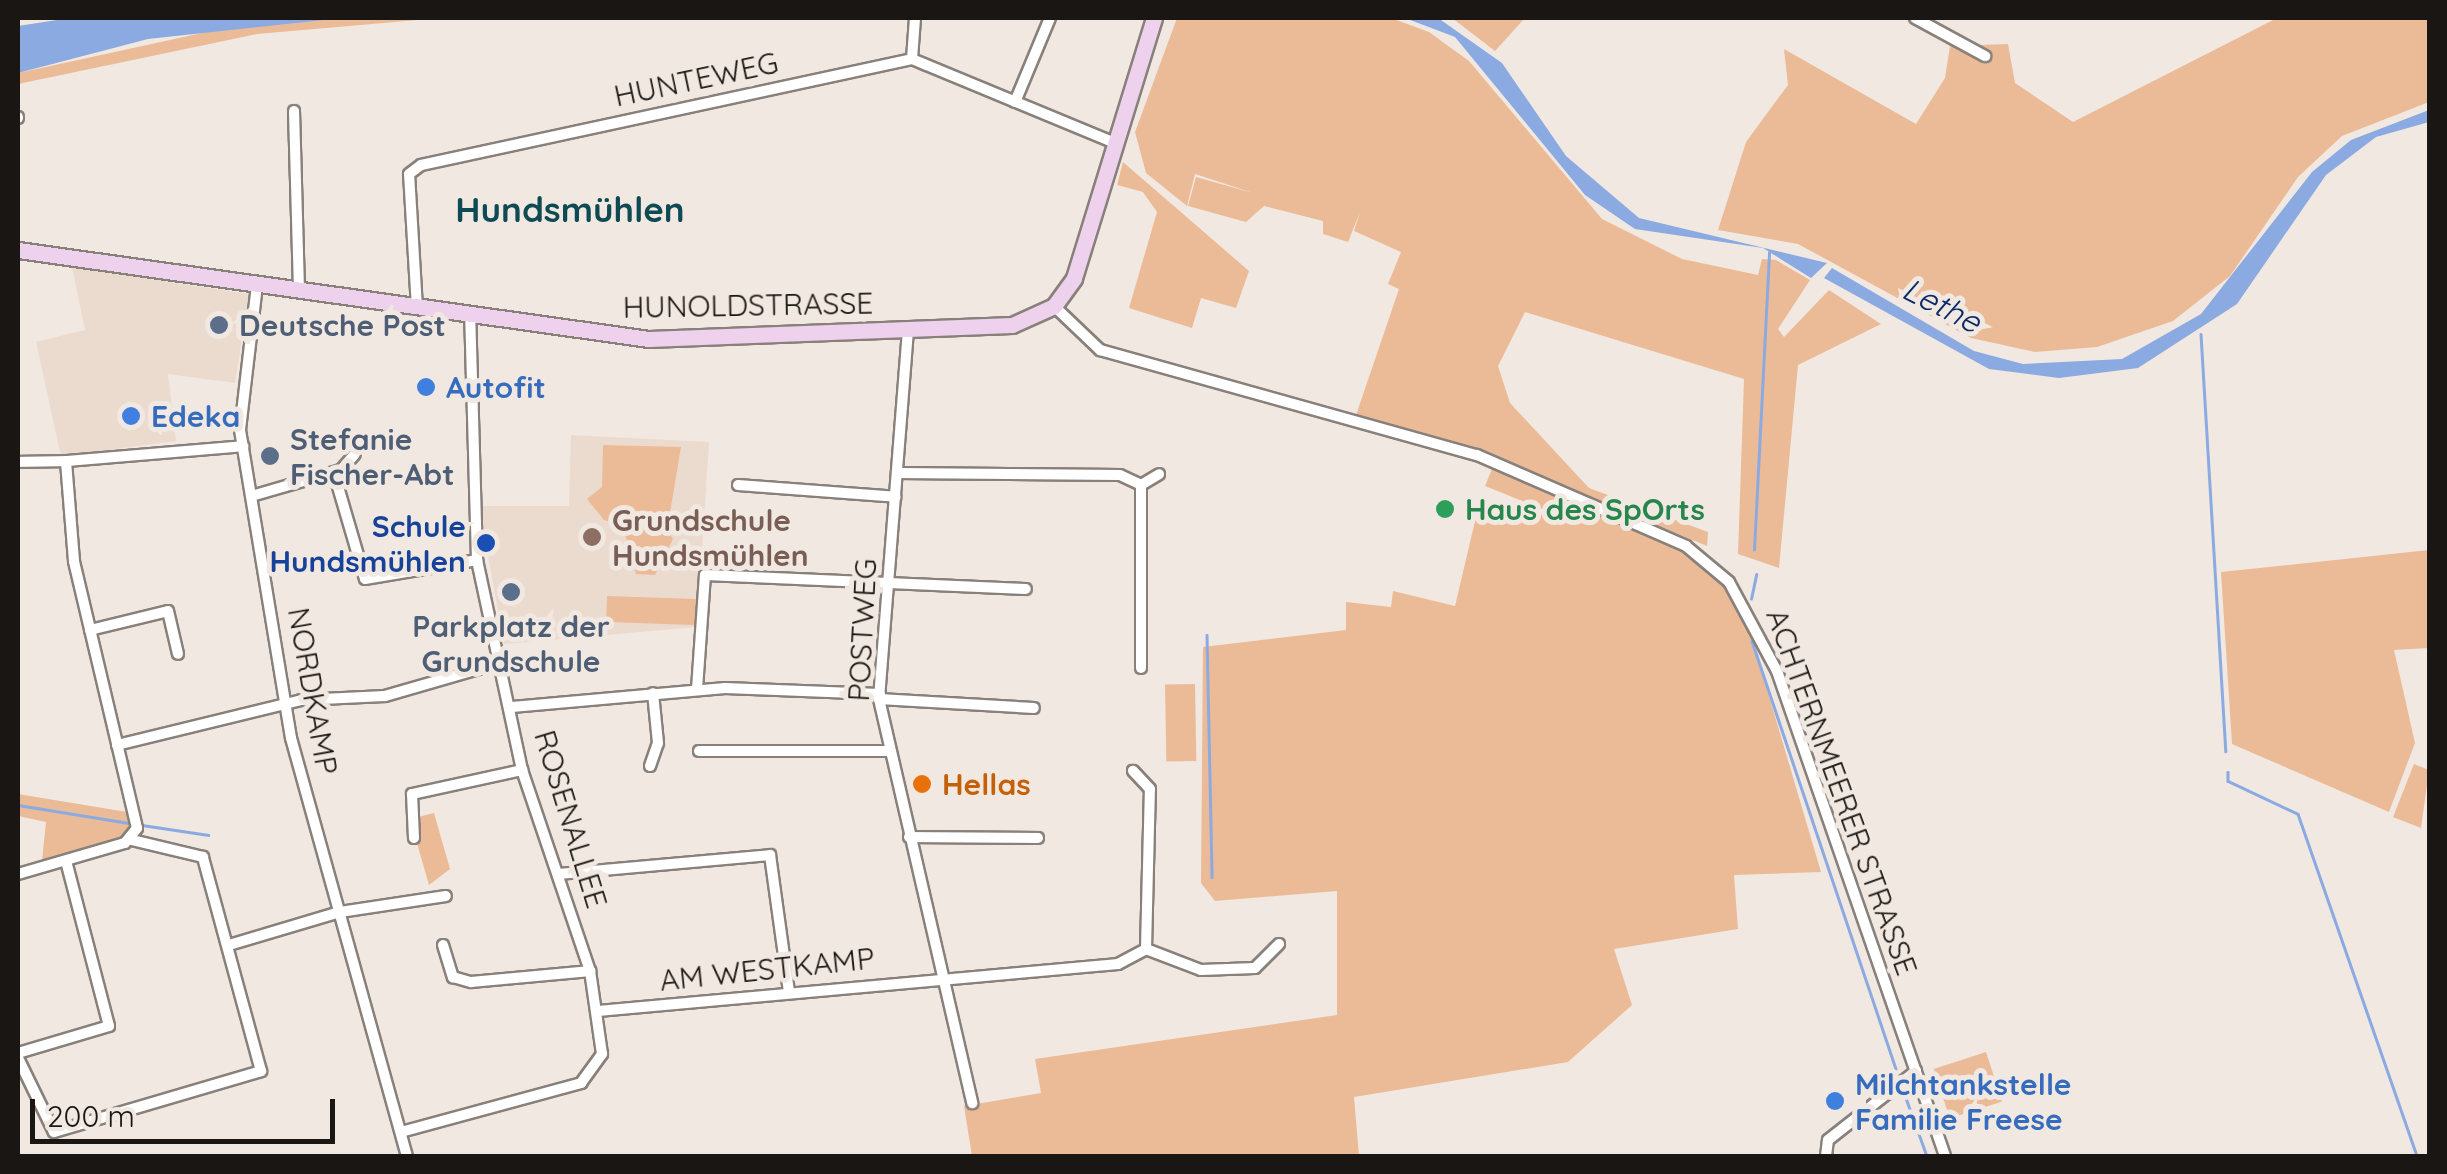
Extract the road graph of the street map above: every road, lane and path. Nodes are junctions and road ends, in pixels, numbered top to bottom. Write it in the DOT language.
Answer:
graph roads {
  1 [pos="915,18"];
  2 [pos="1050,18"];
  3 [pos="1154,18"];
  4 [pos="1915,18"];
  5 [pos="1985,56"];
  6 [pos="912,59"];
  7 [pos="1015,102"];
  8 [pos="294,111"];
  9 [pos="1116,144"];
  10 [pos="18,250"];
  11 [pos="257,286"];
  12 [pos="298,292"];
  13 [pos="1054,306"];
  14 [pos="417,308"];
  15 [pos="470,316"];
  16 [pos="908,330"];
  17 [pos="243,446"];
  18 [pos="354,454"];
  19 [pos="66,461"];
  20 [pos="18,462"];
  21 [pos="898,472"];
  22 [pos="334,473"];
  23 [pos="1159,474"];
  24 [pos="738,485"];
  25 [pos="1140,485"];
  26 [pos="255,495"];
  27 [pos="896,497"];
  28 [pos="477,560"];
  29 [pos="889,582"];
  30 [pos="1026,589"];
  31 [pos="90,630"];
  32 [pos="178,654"];
  33 [pos="502,662"];
  34 [pos="1141,668"];
  35 [pos="697,689"];
  36 [pos="654,693"];
  37 [pos="880,697"];
  38 [pos="286,703"];
  39 [pos="512,707"];
  40 [pos="1034,708"];
  41 [pos="118,745"];
  42 [pos="699,751"];
  43 [pos="888,751"];
  44 [pos="650,766"];
  45 [pos="522,770"];
  46 [pos="1133,771"];
  47 [pos="909,837"];
  48 [pos="414,838"];
  49 [pos="1038,838"];
  50 [pos="132,840"];
  51 [pos="66,861"];
  52 [pos="18,874"];
  53 [pos="558,874"];
  54 [pos="446,896"];
  55 [pos="340,912"];
  56 [pos="1280,944"];
  57 [pos="229,945"];
  58 [pos="443,945"];
  59 [pos="1146,949"];
  60 [pos="590,971"];
  61 [pos="942,978"];
  62 [pos="788,992"];
  63 [pos="598,1011"];
  64 [pos="18,1055"];
  65 [pos="1916,1071"];
  66 [pos="972,1103"];
  67 [pos="400,1132"];
  68 [pos="407,1156"];
  69 [pos="1826,1156"];
  70 [pos="1945,1156"];
  1 -- 6 [label="street"];
  2 -- 7 [label="street"];
  3 -- 9 [label="street"];
  4 -- 5 [label="street"];
  6 -- 7 [label="street"];
  6 -- 14 [label="street, HUNTEWEG"];
  7 -- 9 [label="street"];
  8 -- 12 [label="street"];
  9 -- 13 [label="street"];
  10 -- 11 [label="street, HUNOLDSTRASSE"];
  11 -- 12 [label="street, HUNOLDSTRASSE"];
  11 -- 17 [label="street, NORDKAMP"];
  12 -- 14 [label="street, HUNOLDSTRASSE"];
  13 -- 16 [label="street, HUNOLDSTRASSE"];
  13 -- 65 [label="street, ACHTERNMEERER STRASSE"];
  14 -- 15 [label="street, HUNOLDSTRASSE"];
  15 -- 16 [label="street, HUNOLDSTRASSE"];
  15 -- 28 [label="street, ROSENALLEE"];
  16 -- 21 [label="street, POSTWEG"];
  17 -- 19 [label="street"];
  17 -- 26 [label="street, NORDKAMP"];
  18 -- 22 [label="street"];
  19 -- 20 [label="street"];
  19 -- 31 [label="street"];
  21 -- 25 [label="street"];
  21 -- 27 [label="street, POSTWEG"];
  22 -- 26 [label="street"];
  22 -- 28 [label="street"];
  23 -- 25 [label="street"];
  24 -- 27 [label="street"];
  25 -- 34 [label="street"];
  26 -- 38 [label="street, NORDKAMP"];
  27 -- 29 [label="street, POSTWEG"];
  28 -- 33 [label="street, ROSENALLEE"];
  29 -- 30 [label="street"];
  29 -- 35 [label="street"];
  29 -- 37 [label="street, POSTWEG"];
  31 -- 32 [label="street"];
  31 -- 41 [label="street"];
  33 -- 38 [label="street"];
  33 -- 39 [label="street, ROSENALLEE"];
  35 -- 36 [label="street"];
  35 -- 37 [label="street"];
  36 -- 39 [label="street"];
  36 -- 44 [label="street"];
  37 -- 40 [label="street"];
  37 -- 43 [label="street, POSTWEG"];
  38 -- 41 [label="street"];
  38 -- 55 [label="street, NORDKAMP"];
  39 -- 45 [label="street, ROSENALLEE"];
  41 -- 50 [label="street"];
  42 -- 43 [label="street"];
  43 -- 47 [label="street, POSTWEG"];
  45 -- 48 [label="street"];
  45 -- 53 [label="street, ROSENALLEE"];
  46 -- 59 [label="street"];
  47 -- 49 [label="street"];
  47 -- 61 [label="street, POSTWEG"];
  50 -- 51 [label="street"];
  50 -- 57 [label="street"];
  51 -- 52 [label="street"];
  51 -- 64 [label="street"];
  53 -- 60 [label="street, ROSENALLEE"];
  53 -- 62 [label="street"];
  54 -- 55 [label="street"];
  55 -- 57 [label="street"];
  55 -- 67 [label="street, NORDKAMP"];
  56 -- 59 [label="street"];
  57 -- 64 [label="street"];
  58 -- 60 [label="street"];
  59 -- 61 [label="street, AM WESTKAMP"];
  60 -- 63 [label="street, ROSENALLEE"];
  61 -- 62 [label="street, AM WESTKAMP"];
  61 -- 66 [label="street, POSTWEG"];
  62 -- 63 [label="street, AM WESTKAMP"];
  63 -- 67 [label="street, ROSENALLEE"];
  65 -- 69 [label="street"];
  65 -- 70 [label="street, ACHTERNMEERER STRASSE"];
  67 -- 68 [label="street, NORDKAMP"];
}
